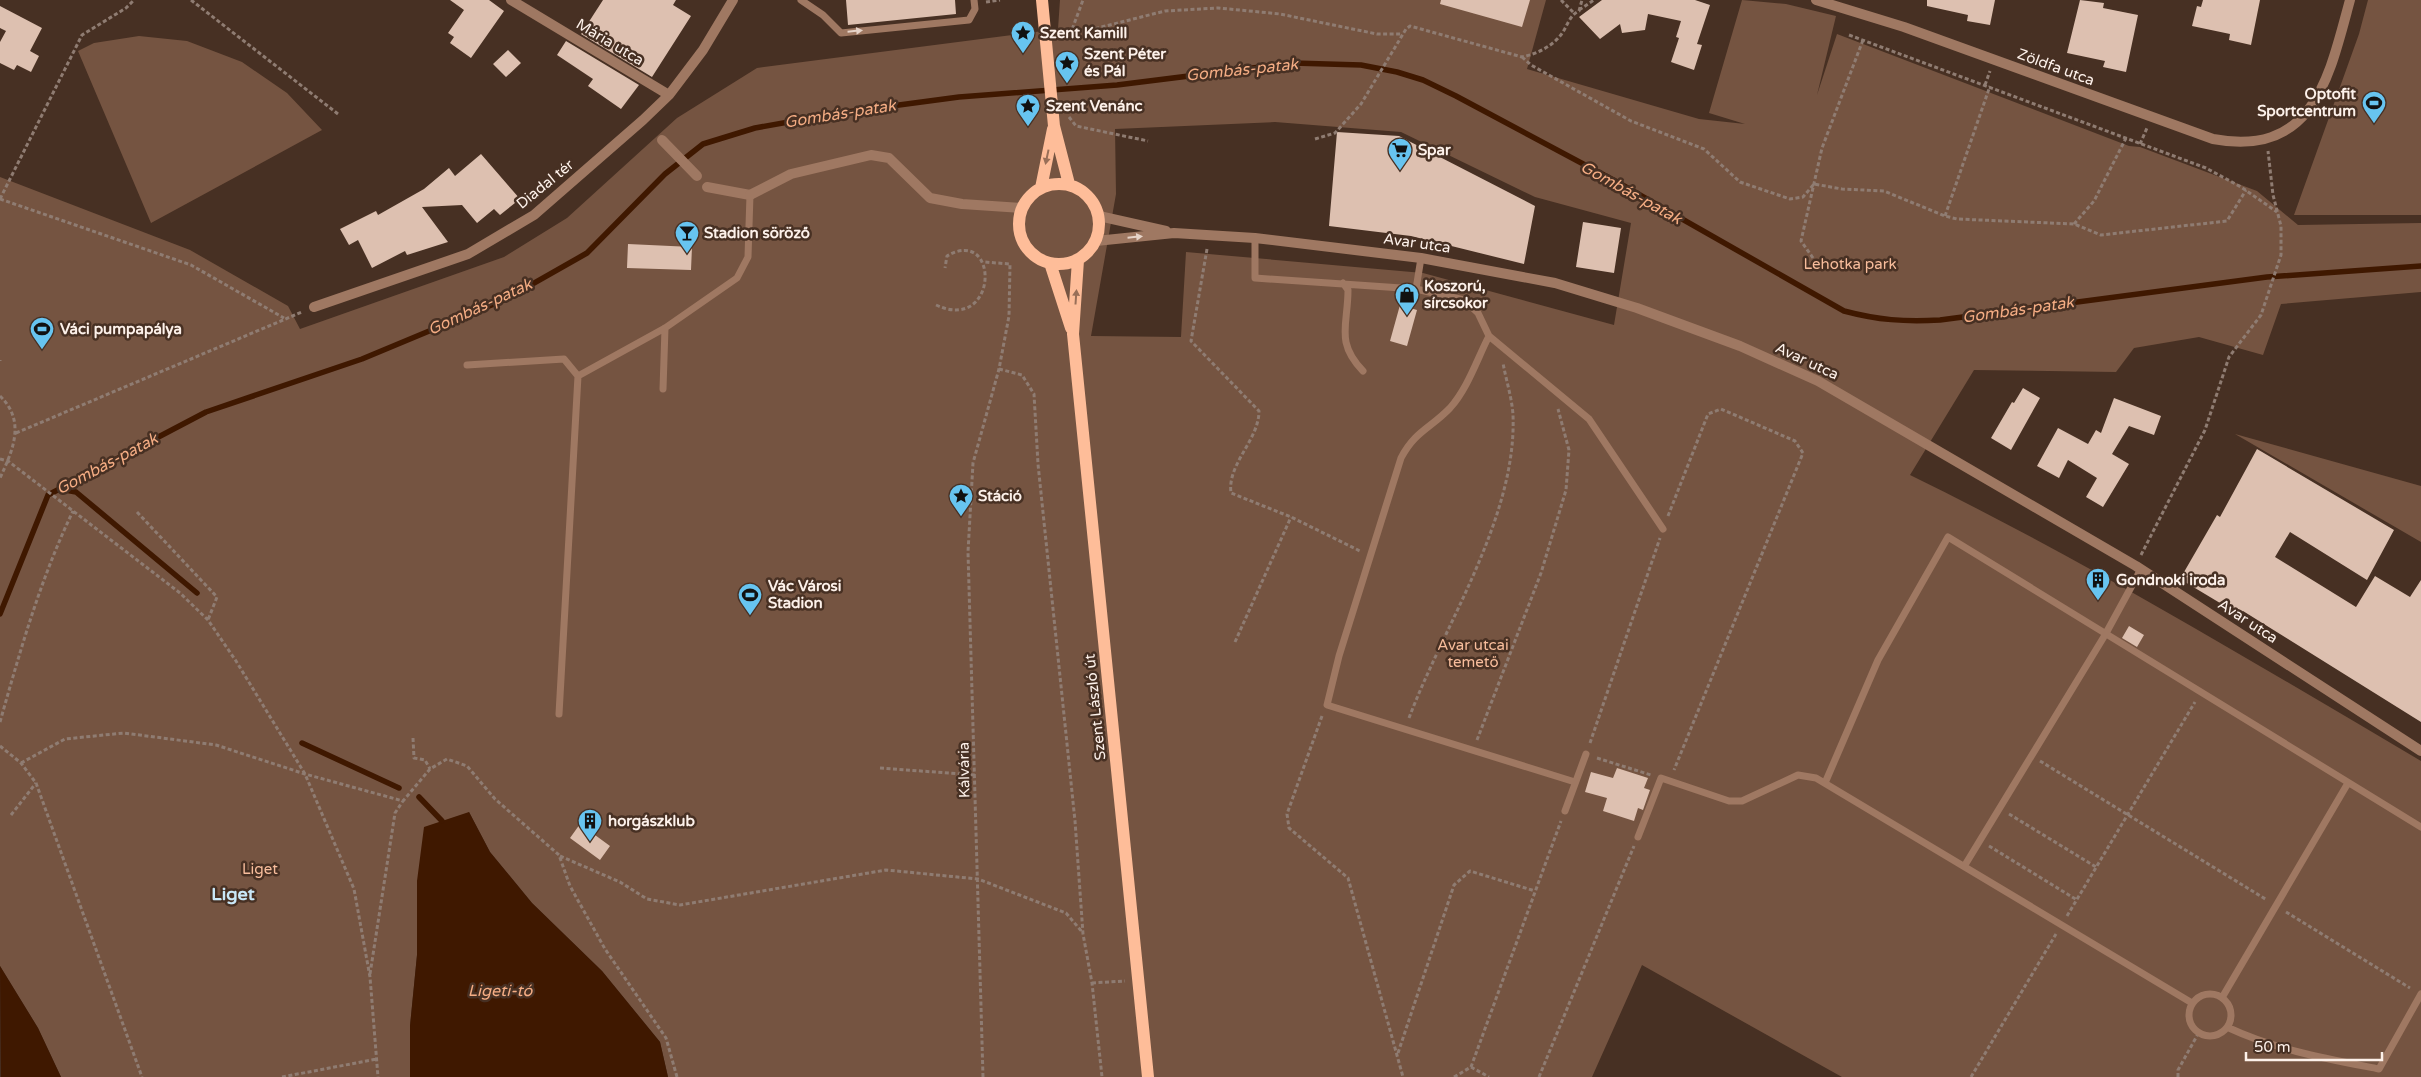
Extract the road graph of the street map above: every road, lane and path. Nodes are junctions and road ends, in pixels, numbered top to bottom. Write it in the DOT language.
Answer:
graph roads {
  1 [pos="134,0"];
  2 [pos="191,0"];
  3 [pos="511,0"];
  4 [pos="733,0"];
  5 [pos="801,0"];
  6 [pos="974,0"];
  7 [pos="1042,0"];
  8 [pos="1083,0"];
  9 [pos="1561,0"];
  10 [pos="1582,0"];
  11 [pos="1594,0"];
  12 [pos="1816,0"];
  13 [pos="2350,0"];
  14 [pos="1579,11"];
  15 [pos="1574,13"];
  16 [pos="1402,34"];
  17 [pos="1849,34"];
  18 [pos="1863,40"];
  19 [pos="1522,57"];
  20 [pos="1990,86"];
  21 [pos="669,95"];
  22 [pos="338,114"];
  23 [pos="1067,114"];
  24 [pos="1054,126"];
  25 [pos="2126,138"];
  26 [pos="1315,139"];
  27 [pos="662,140"];
  28 [pos="2267,140"];
  29 [pos="1148,141"];
  30 [pos="697,176"];
  31 [pos="1069,184"];
  32 [pos="1814,184"];
  33 [pos="707,187"];
  34 [pos="1040,188"];
  35 [pos="2246,190"];
  36 [pos="750,195"];
  37 [pos="0,199"];
  38 [pos="1022,208"];
  39 [pos="2277,212"];
  40 [pos="1099,216"];
  41 [pos="1945,216"];
  42 [pos="2074,224"];
  43 [pos="1174,233"];
  44 [pos="1210,236"];
  45 [pos="1255,238"];
  46 [pos="1096,241"];
  47 [pos="1421,258"];
  48 [pos="1813,258"];
  49 [pos="1078,260"];
  50 [pos="984,262"];
  51 [pos="1050,263"];
  52 [pos="945,268"];
  53 [pos="1343,283"];
  54 [pos="1416,289"];
  55 [pos="936,305"];
  56 [pos="314,307"];
  57 [pos="284,319"];
  58 [pos="665,328"];
  59 [pos="1073,334"];
  60 [pos="1489,336"];
  61 [pos="1500,345"];
  62 [pos="467,365"];
  63 [pos="999,369"];
  64 [pos="1363,371"];
  65 [pos="578,376"];
  66 [pos="664,388"];
  67 [pos="1553,389"];
  68 [pos="0,396"];
  69 [pos="16,433"];
  70 [pos="0,459"];
  71 [pos="8,461"];
  72 [pos="0,478"];
  73 [pos="73,511"];
  74 [pos="137,512"];
  75 [pos="1291,517"];
  76 [pos="1663,529"];
  77 [pos="1370,556"];
  78 [pos="2138,567"];
  79 [pos="208,620"];
  80 [pos="2105,635"];
  81 [pos="1235,642"];
  82 [pos="2200,693"];
  83 [pos="1326,705"];
  84 [pos="559,714"];
  85 [pos="0,722"];
  86 [pos="1405,728"];
  87 [pos="413,738"];
  88 [pos="0,746"];
  89 [pos="1473,750"];
  90 [pos="2421,751"];
  91 [pos="1586,754"];
  92 [pos="2031,756"];
  93 [pos="21,763"];
  94 [pos="880,768"];
  95 [pos="430,769"];
  96 [pos="305,774"];
  97 [pos="975,776"];
  98 [pos="1661,778"];
  99 [pos="1669,781"];
  100 [pos="1575,782"];
  101 [pos="36,783"];
  102 [pos="1825,783"];
  103 [pos="2348,783"];
  104 [pos="403,802"];
  105 [pos="1999,808"];
  106 [pos="1565,811"];
  107 [pos="11,815"];
  108 [pos="2128,815"];
  109 [pos="2421,826"];
  110 [pos="1638,837"];
  111 [pos="1980,840"];
  112 [pos="559,855"];
  113 [pos="1965,865"];
  114 [pos="2096,867"];
  115 [pos="978,879"];
  116 [pos="1535,891"];
  117 [pos="2077,900"];
  118 [pos="2276,906"];
  119 [pos="2062,924"];
  120 [pos="1083,934"];
  121 [pos="370,977"];
  122 [pos="1138,980"];
  123 [pos="1092,983"];
  124 [pos="2421,994"];
  125 [pos="2223,996"];
  126 [pos="2192,1002"];
  127 [pos="2229,1028"];
  128 [pos="2198,1034"];
  129 [pos="1397,1055"];
  130 [pos="377,1058"];
  131 [pos="1471,1067"];
  132 [pos="142,1077"];
  133 [pos="282,1077"];
  134 [pos="378,1077"];
  135 [pos="677,1077"];
  136 [pos="983,1077"];
  137 [pos="1102,1077"];
  138 [pos="1148,1077"];
  139 [pos="1403,1077"];
  140 [pos="1454,1077"];
  141 [pos="1489,1077"];
  142 [pos="1539,1077"];
  143 [pos="1971,1077"];
  144 [pos="2178,1077"];
  1 -- 37 [label="path"];
  2 -- 22 [label="path"];
  3 -- 21 [label="street, Mária utca"];
  4 -- 21 [label="street, Diadal tér"];
  5 -- 6 [label="lane, one-way"];
  7 -- 24 [label="main road"];
  8 -- 16 [label="path"];
  9 -- 15 [label="path"];
  10 -- 14 [label="path"];
  11 -- 14 [label="path"];
  12 -- 28 [label="street, Zöldfa utca"];
  13 -- 28 [label="street, Zöldfa utca"];
  14 -- 15 [label="path"];
  15 -- 19 [label="path"];
  16 -- 19 [label="path"];
  16 -- 26 [label="path"];
  17 -- 18 [label="path"];
  18 -- 20 [label="path"];
  18 -- 32 [label="path"];
  19 -- 32 [label="path"];
  20 -- 25 [label="path"];
  20 -- 41 [label="path"];
  21 -- 56 [label="street, Diadal tér"];
  23 -- 29 [label="path"];
  24 -- 31 [label="main road"];
  24 -- 34 [label="main road, one-way"];
  25 -- 35 [label="path"];
  25 -- 42 [label="path"];
  27 -- 30 [label="street"];
  28 -- 39 [label="path"];
  31 -- 34 [label="main road"];
  31 -- 40 [label="main road"];
  32 -- 41 [label="path"];
  32 -- 48 [label="path"];
  33 -- 36 [label="street"];
  34 -- 38 [label="main road"];
  35 -- 39 [label="path"];
  35 -- 42 [label="path"];
  36 -- 38 [label="street"];
  36 -- 58 [label="lane"];
  37 -- 57 [label="path"];
  38 -- 51 [label="main road"];
  39 -- 78 [label="path"];
  40 -- 43 [label="street"];
  40 -- 46 [label="main road"];
  41 -- 42 [label="path"];
  43 -- 44 [label="street, Avar utca"];
  46 -- 43 [label="street, Avar utca, one-way"];
  44 -- 45 [label="street, Avar utca"];
  44 -- 75 [label="path"];
  45 -- 47 [label="street, Avar utca"];
  45 -- 53 [label="lane"];
  46 -- 49 [label="main road"];
  47 -- 54 [label="lane"];
  47 -- 78 [label="street, Avar utca"];
  49 -- 51 [label="main road"];
  59 -- 49 [label="main road, one-way"];
  50 -- 52 [label="path"];
  50 -- 55 [label="path"];
  50 -- 63 [label="path, Kálvária"];
  51 -- 59 [label="main road"];
  53 -- 54 [label="lane"];
  53 -- 64 [label="lane"];
  54 -- 60 [label="lane"];
  56 -- 57 [label="path"];
  57 -- 69 [label="path"];
  58 -- 65 [label="lane"];
  58 -- 66 [label="lane"];
  59 -- 122 [label="main road, Szent László út"];
  60 -- 61 [label="lane"];
  60 -- 77 [label="lane"];
  61 -- 67 [label="lane"];
  61 -- 86 [label="path"];
  62 -- 65 [label="lane"];
  63 -- 97 [label="path, Kálvária"];
  63 -- 120 [label="path"];
  65 -- 84 [label="lane"];
  67 -- 76 [label="lane"];
  67 -- 89 [label="path"];
  68 -- 69 [label="path"];
  69 -- 71 [label="path"];
  70 -- 71 [label="path"];
  71 -- 72 [label="path"];
  71 -- 73 [label="path"];
  73 -- 79 [label="path"];
  73 -- 85 [label="path"];
  74 -- 79 [label="path"];
  75 -- 77 [label="path"];
  75 -- 81 [label="path"];
  76 -- 91 [label="path"];
  76 -- 99 [label="path"];
  77 -- 83 [label="lane"];
  78 -- 80 [label="lane"];
  78 -- 90 [label="street, Avar utca"];
  79 -- 96 [label="path"];
  80 -- 82 [label="lane"];
  80 -- 92 [label="lane"];
  80 -- 102 [label="lane"];
  82 -- 103 [label="lane"];
  82 -- 108 [label="path"];
  83 -- 86 [label="lane"];
  83 -- 129 [label="path"];
  86 -- 89 [label="lane"];
  87 -- 95 [label="path"];
  88 -- 93 [label="path"];
  89 -- 100 [label="lane"];
  91 -- 98 [label="path"];
  91 -- 100 [label="lane"];
  92 -- 105 [label="lane"];
  92 -- 108 [label="path"];
  93 -- 96 [label="path"];
  93 -- 101 [label="path"];
  94 -- 97 [label="path"];
  95 -- 104 [label="path"];
  95 -- 112 [label="path"];
  96 -- 104 [label="path"];
  96 -- 121 [label="path"];
  97 -- 115 [label="path, Kálvária"];
  98 -- 99 [label="lane"];
  98 -- 110 [label="lane"];
  99 -- 102 [label="lane"];
  100 -- 106 [label="lane"];
  101 -- 107 [label="path"];
  101 -- 132 [label="path"];
  102 -- 113 [label="lane"];
  103 -- 109 [label="lane"];
  103 -- 118 [label="lane"];
  104 -- 121 [label="path"];
  105 -- 111 [label="lane"];
  105 -- 114 [label="path"];
  106 -- 116 [label="path"];
  108 -- 114 [label="path"];
  108 -- 118 [label="path"];
  110 -- 142 [label="path"];
  111 -- 113 [label="lane"];
  111 -- 117 [label="path"];
  112 -- 115 [label="path"];
  112 -- 135 [label="path"];
  113 -- 119 [label="lane"];
  114 -- 117 [label="path"];
  115 -- 120 [label="path"];
  115 -- 136 [label="path, Kálvária"];
  116 -- 129 [label="path"];
  116 -- 131 [label="path"];
  117 -- 119 [label="path"];
  118 -- 124 [label="path"];
  118 -- 125 [label="lane"];
  119 -- 126 [label="lane"];
  119 -- 143 [label="path"];
  120 -- 123 [label="path"];
  121 -- 130 [label="path"];
  122 -- 123 [label="path"];
  122 -- 138 [label="main road, Szent László út"];
  123 -- 137 [label="path"];
  124 -- 127 [label="lane"];
  125 -- 126 [label="lane"];
  125 -- 127 [label="lane"];
  126 -- 128 [label="lane"];
  127 -- 128 [label="lane"];
  128 -- 144 [label="path"];
  129 -- 139 [label="path"];
  130 -- 133 [label="path"];
  130 -- 134 [label="path"];
  131 -- 140 [label="path"];
  131 -- 141 [label="path"];
}
